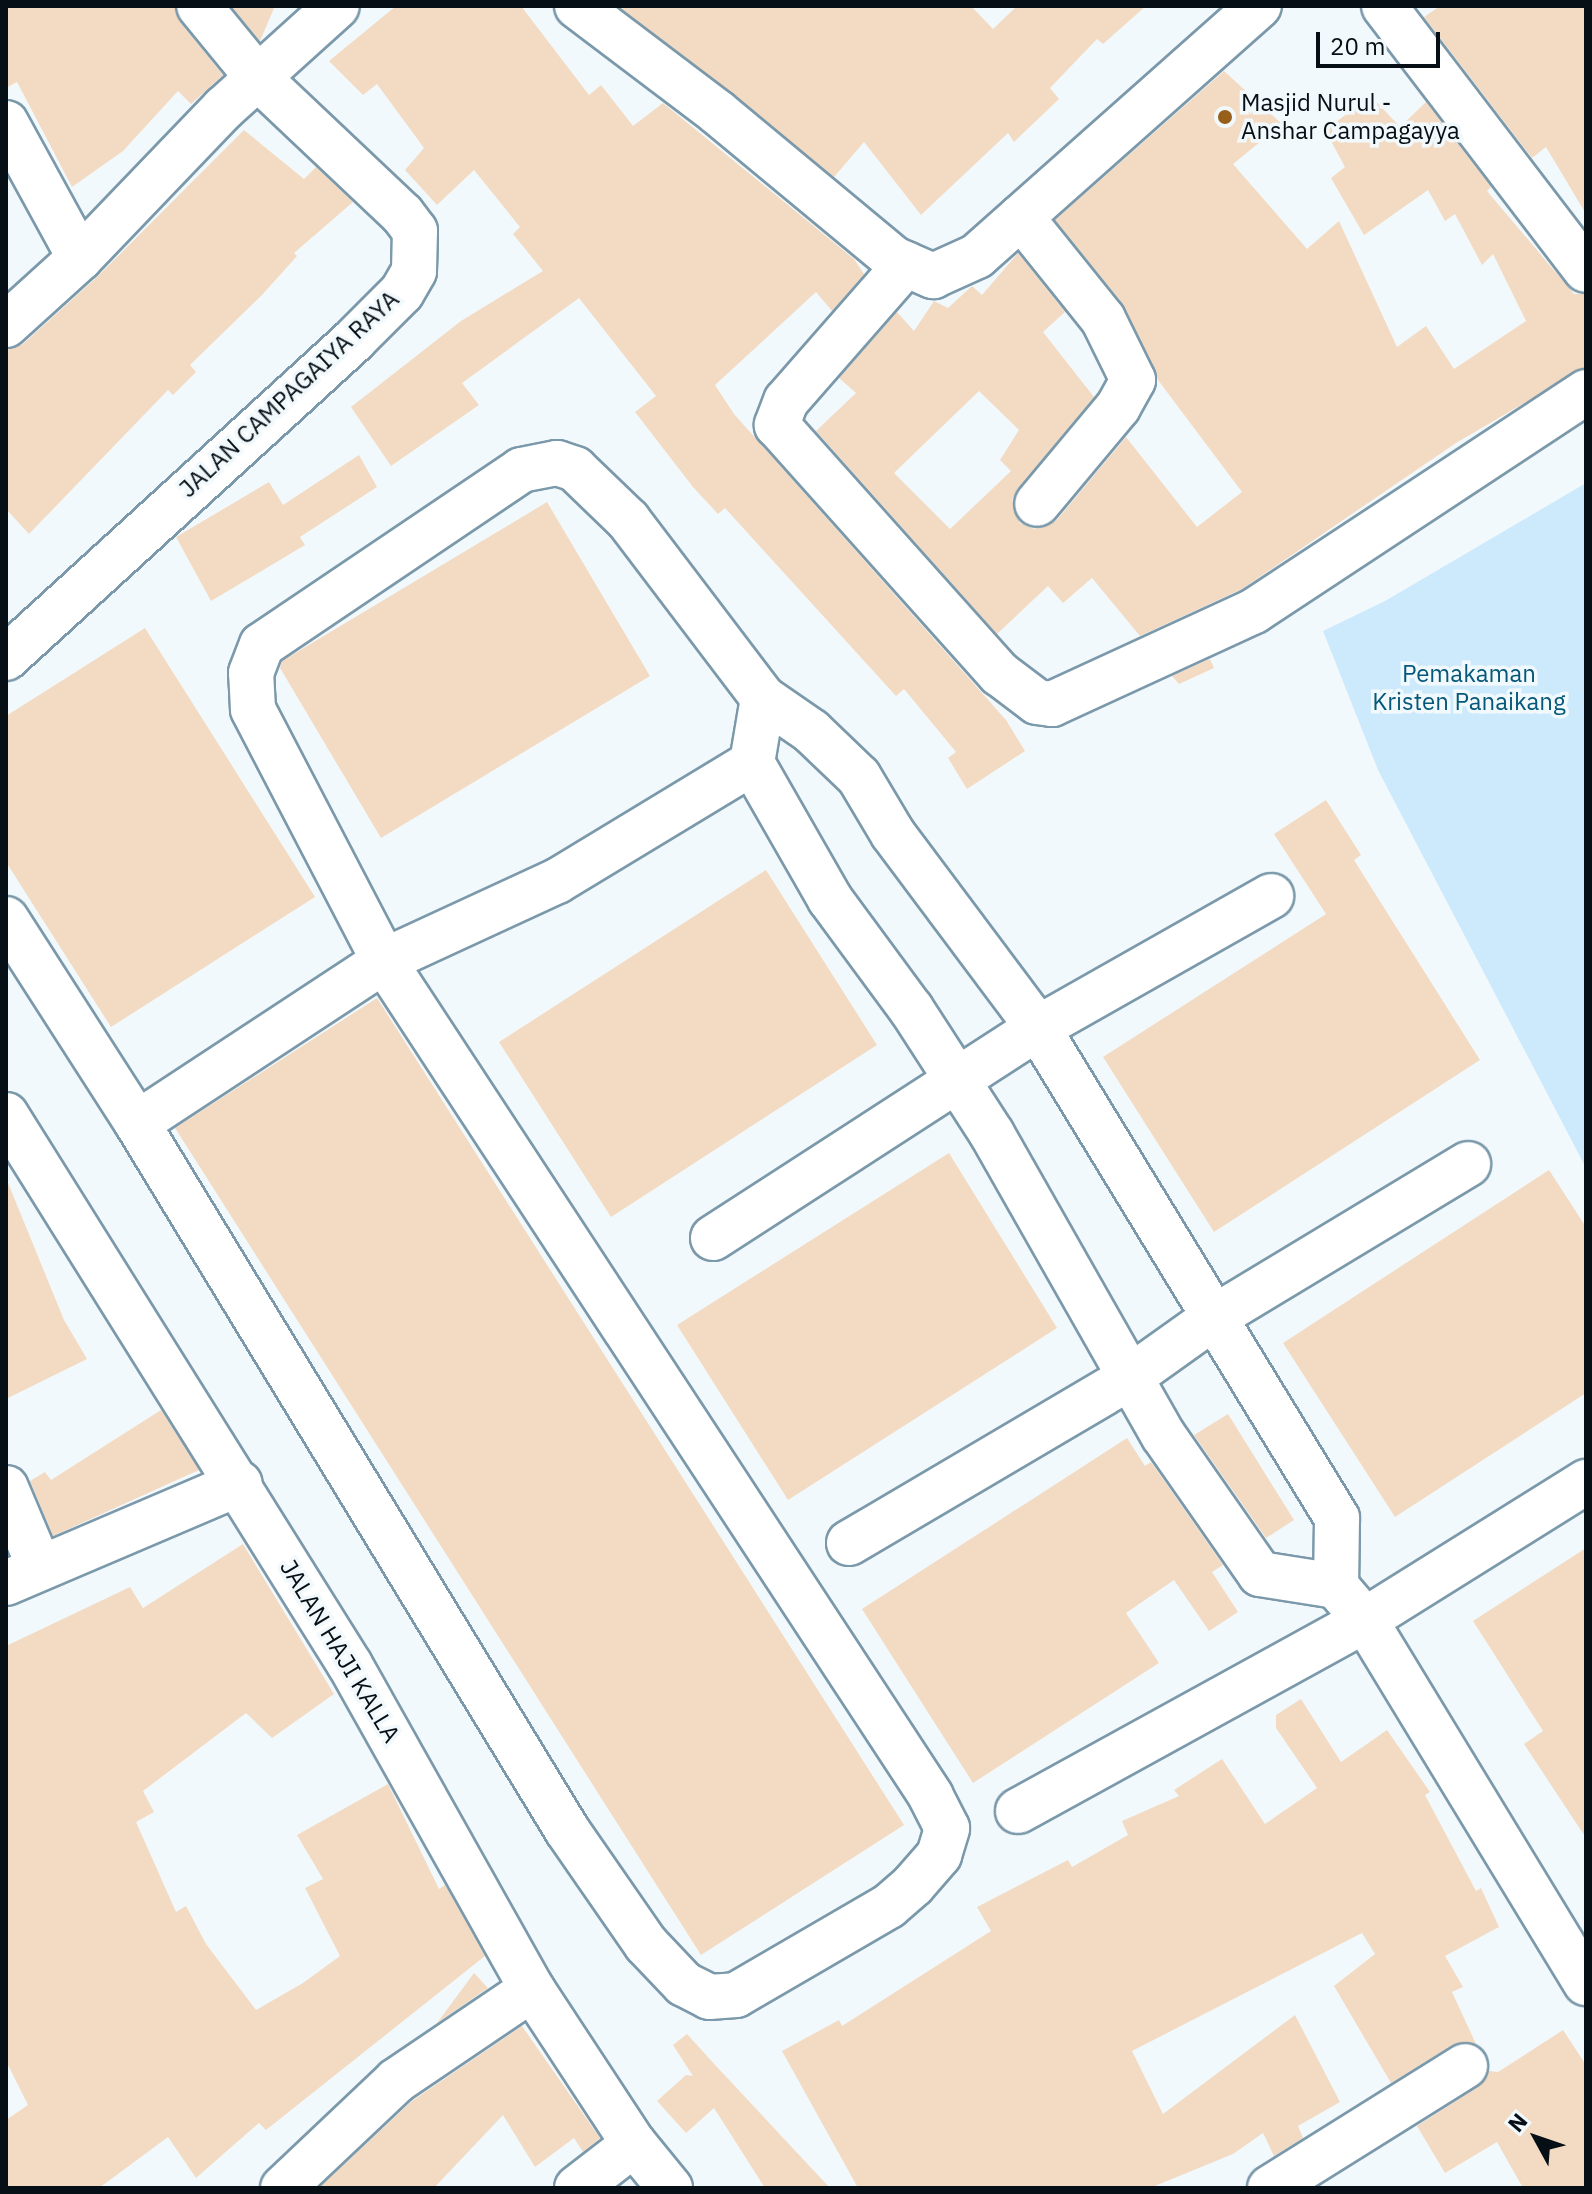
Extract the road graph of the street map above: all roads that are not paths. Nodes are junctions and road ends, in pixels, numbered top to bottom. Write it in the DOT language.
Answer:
graph roads {
  1 [pos="199,6"];
  2 [pos="337,6"];
  3 [pos="577,6"];
  4 [pos="1259,6"];
  5 [pos="1386,7"];
  6 [pos="258,78"];
  7 [pos="6,123"];
  8 [pos="20,182"];
  9 [pos="1021,217"];
  10 [pos="80,258"];
  11 [pos="906,264"];
  12 [pos="1586,270"];
  13 [pos="6,325"];
  14 [pos="1586,392"];
  15 [pos="1037,504"];
  16 [pos="6,658"];
  17 [pos="763,698"];
  18 [pos="752,763"];
  19 [pos="1271,896"];
  20 [pos="6,919"];
  21 [pos="384,961"];
  22 [pos="1038,1028"];
  23 [pos="959,1082"];
  24 [pos="6,1115"];
  25 [pos="137,1123"];
  26 [pos="1468,1164"];
  27 [pos="713,1238"];
  28 [pos="1213,1318"];
  29 [pos="1129,1378"];
  30 [pos="1586,1482"];
  31 [pos="240,1483"];
  32 [pos="6,1488"];
  33 [pos="849,1543"];
  34 [pos="22,1574"];
  35 [pos="1336,1586"];
  36 [pos="1365,1620"];
  37 [pos="1018,1811"];
  38 [pos="1586,1983"];
  39 [pos="532,1989"];
  40 [pos="1465,2066"];
  41 [pos="634,2144"];
  42 [pos="283,2188"];
  43 [pos="577,2188"];
  44 [pos="670,2188"];
  45 [pos="1270,2188"];
  1 -- 6 [label="street, JALAN CAMPAGAIYA RAYA"];
  2 -- 6 [label="street"];
  3 -- 11 [label="street"];
  4 -- 9 [label="street"];
  5 -- 12 [label="street"];
  6 -- 10 [label="street"];
  6 -- 16 [label="street, JALAN CAMPAGAIYA RAYA"];
  7 -- 8 [label="street"];
  8 -- 10 [label="street"];
  9 -- 11 [label="street"];
  9 -- 15 [label="street"];
  10 -- 13 [label="street"];
  11 -- 14 [label="street"];
  17 -- 18 [label="street"];
  17 -- 21 [label="street"];
  17 -- 22 [label="street"];
  18 -- 21 [label="street"];
  18 -- 23 [label="street"];
  19 -- 22 [label="street"];
  20 -- 25 [label="street"];
  21 -- 25 [label="street"];
  21 -- 25 [label="street"];
  22 -- 23 [label="street"];
  22 -- 28 [label="street"];
  23 -- 27 [label="street"];
  23 -- 29 [label="street"];
  24 -- 31 [label="street, JALAN HAJI KALLA"];
  26 -- 28 [label="street"];
  28 -- 29 [label="street"];
  28 -- 35 [label="street"];
  29 -- 33 [label="street"];
  29 -- 35 [label="street"];
  30 -- 36 [label="street"];
  31 -- 34 [label="street"];
  31 -- 39 [label="street, JALAN HAJI KALLA"];
  32 -- 34 [label="street"];
  35 -- 36 [label="street"];
  36 -- 37 [label="street"];
  36 -- 38 [label="street"];
  39 -- 41 [label="street, JALAN HAJI KALLA"];
  39 -- 42 [label="street"];
  40 -- 45 [label="street"];
  41 -- 43 [label="street"];
  41 -- 44 [label="street, JALAN HAJI KALLA"];
}
